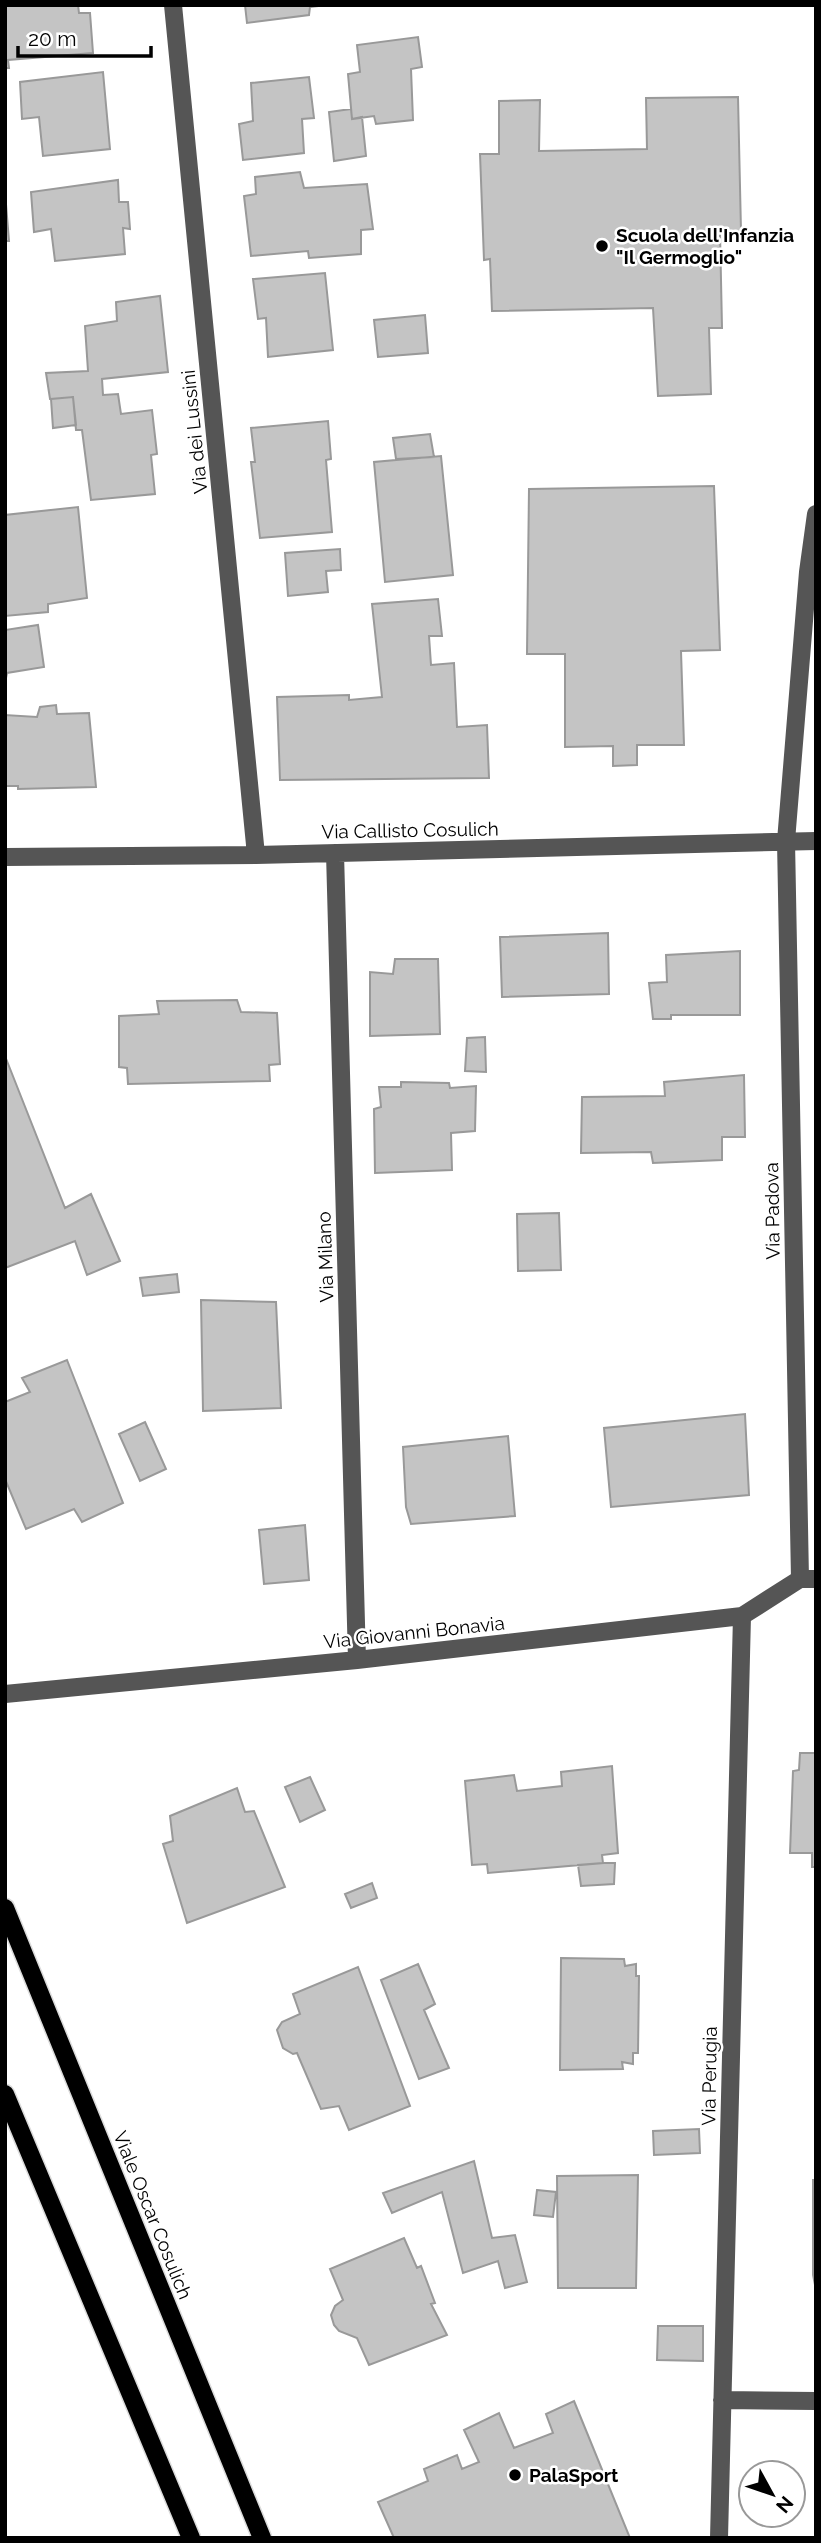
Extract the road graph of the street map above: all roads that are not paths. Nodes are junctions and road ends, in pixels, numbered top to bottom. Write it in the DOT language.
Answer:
graph roads {
  1 [pos="173,5"];
  2 [pos="816,514"];
  3 [pos="786,841"];
  4 [pos="816,841"];
  5 [pos="335,853"];
  6 [pos="256,855"];
  7 [pos="5,857"];
  8 [pos="808,1579"];
  9 [pos="742,1616"];
  10 [pos="357,1660"];
  11 [pos="5,1694"];
  12 [pos="5,1908"];
  13 [pos="5,2094"];
  14 [pos="722,2400"];
  15 [pos="816,2400"];
  16 [pos="191,2538"];
  17 [pos="262,2538"];
  18 [pos="719,2538"];
  1 -- 6 [label="street, Via dei Lussini"];
  2 -- 3 [label="street, Via Padova"];
  3 -- 4 [label="street, Via Callisto Cosulich"];
  3 -- 5 [label="street, Via Callisto Cosulich"];
  3 -- 8 [label="street, Via Padova"];
  5 -- 6 [label="street, Via Callisto Cosulich"];
  5 -- 10 [label="street, Via Milano"];
  6 -- 7 [label="street, Via Callisto Cosulich"];
  8 -- 9 [label="street, Via Giovanni Bonavia"];
  9 -- 10 [label="street, Via Giovanni Bonavia"];
  9 -- 14 [label="street, Via Perugia"];
  10 -- 11 [label="street, Via Giovanni Bonavia"];
  12 -- 17 [label="main road, Viale Oscar Cosulich"];
  13 -- 16 [label="main road"];
  14 -- 15 [label="street"];
  14 -- 18 [label="street, Via Perugia"];
}
